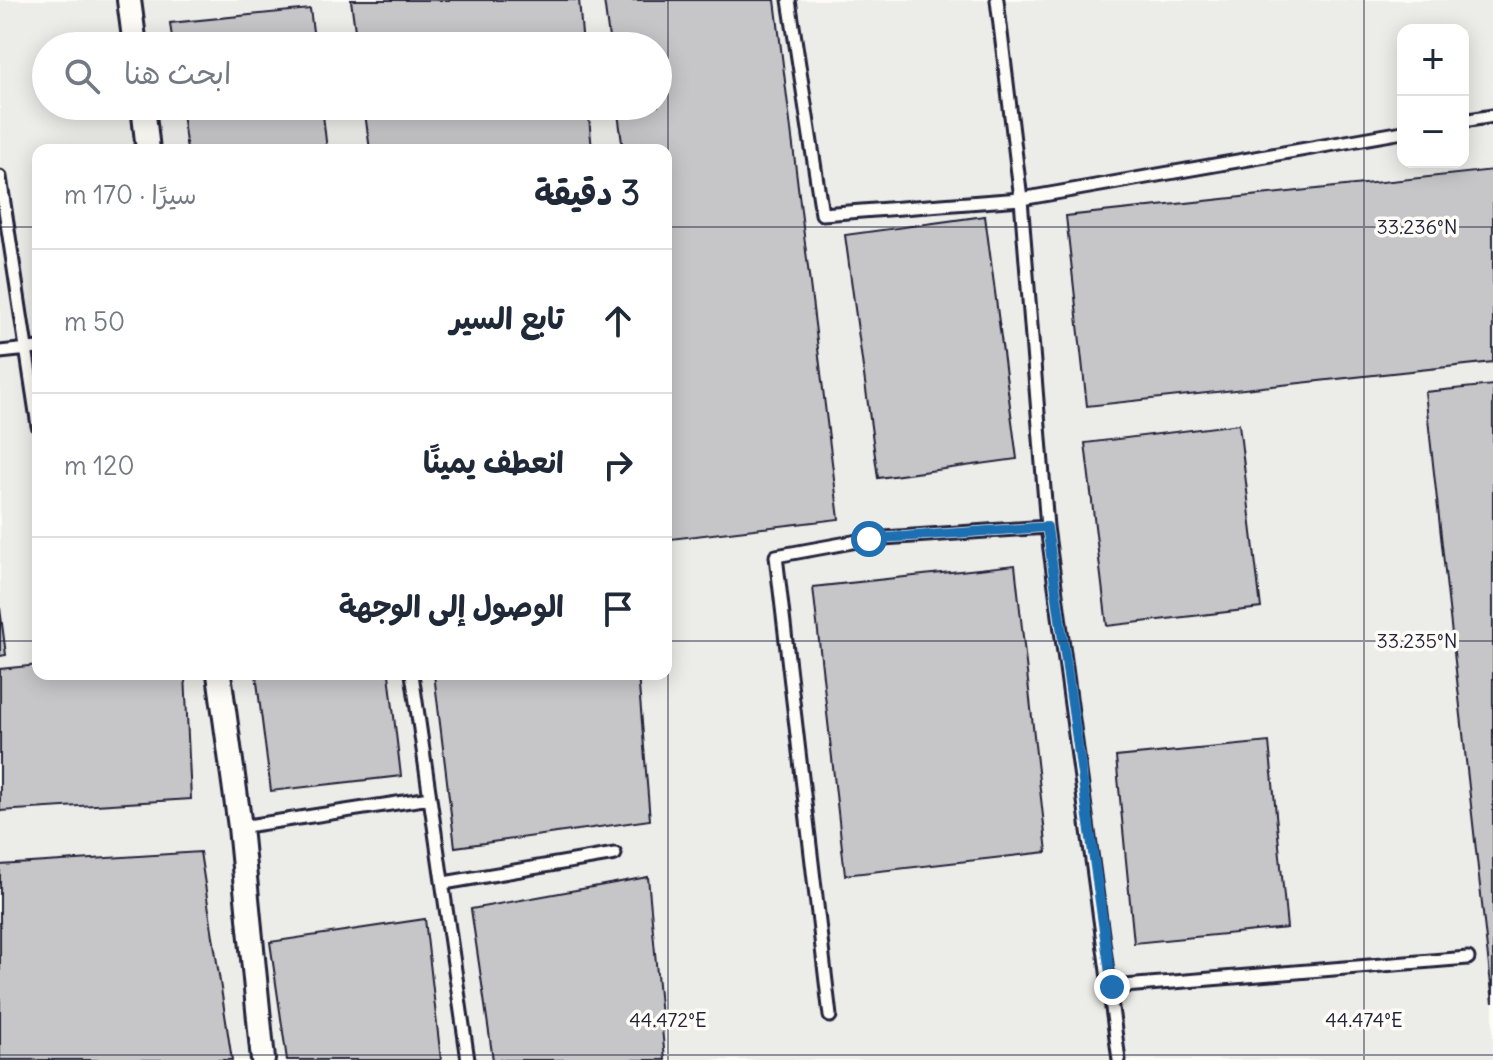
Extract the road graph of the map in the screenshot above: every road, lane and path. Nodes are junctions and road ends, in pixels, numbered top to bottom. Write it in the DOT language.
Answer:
graph roads {
  1 [pos="129,0"];
  2 [pos="789,0"];
  3 [pos="997,0"];
  4 [pos="133,32"];
  5 [pos="1493,116"];
  6 [pos="145,120"];
  7 [pos="1469,120"];
  8 [pos="1397,133"];
  9 [pos="147,144"];
  10 [pos="0,177"];
  11 [pos="1021,199"];
  12 [pos="32,349"];
  13 [pos="25,350"];
  14 [pos="0,352"];
  15 [pos="32,391"];
  16 [pos="1047,527"];
  17 [pos="220,680"];
  18 [pos="413,680"];
  19 [pos="430,798"];
  20 [pos="240,827"];
  21 [pos="615,854"];
  22 [pos="444,883"];
  23 [pos="1468,958"];
  24 [pos="1112,987"];
  25 [pos="830,1016"];
  26 [pos="263,1060"];
  27 [pos="468,1060"];
  28 [pos="1119,1060"];
  1 -- 4 [label="street"];
  2 -- 11 [label="lane"];
  3 -- 11 [label="lane"];
  5 -- 7 [label="lane"];
  6 -- 9 [label="street"];
  8 -- 11 [label="lane"];
  10 -- 13 [label="lane"];
  11 -- 16 [label="lane"];
  12 -- 13 [label="lane"];
  13 -- 14 [label="lane"];
  13 -- 15 [label="lane"];
  16 -- 24 [label="lane"];
  16 -- 25 [label="lane"];
  17 -- 20 [label="street"];
  18 -- 19 [label="lane"];
  19 -- 20 [label="lane"];
  19 -- 22 [label="lane"];
  20 -- 26 [label="street"];
  21 -- 22 [label="lane"];
  22 -- 27 [label="lane"];
  23 -- 24 [label="lane"];
  24 -- 28 [label="lane"];
}
